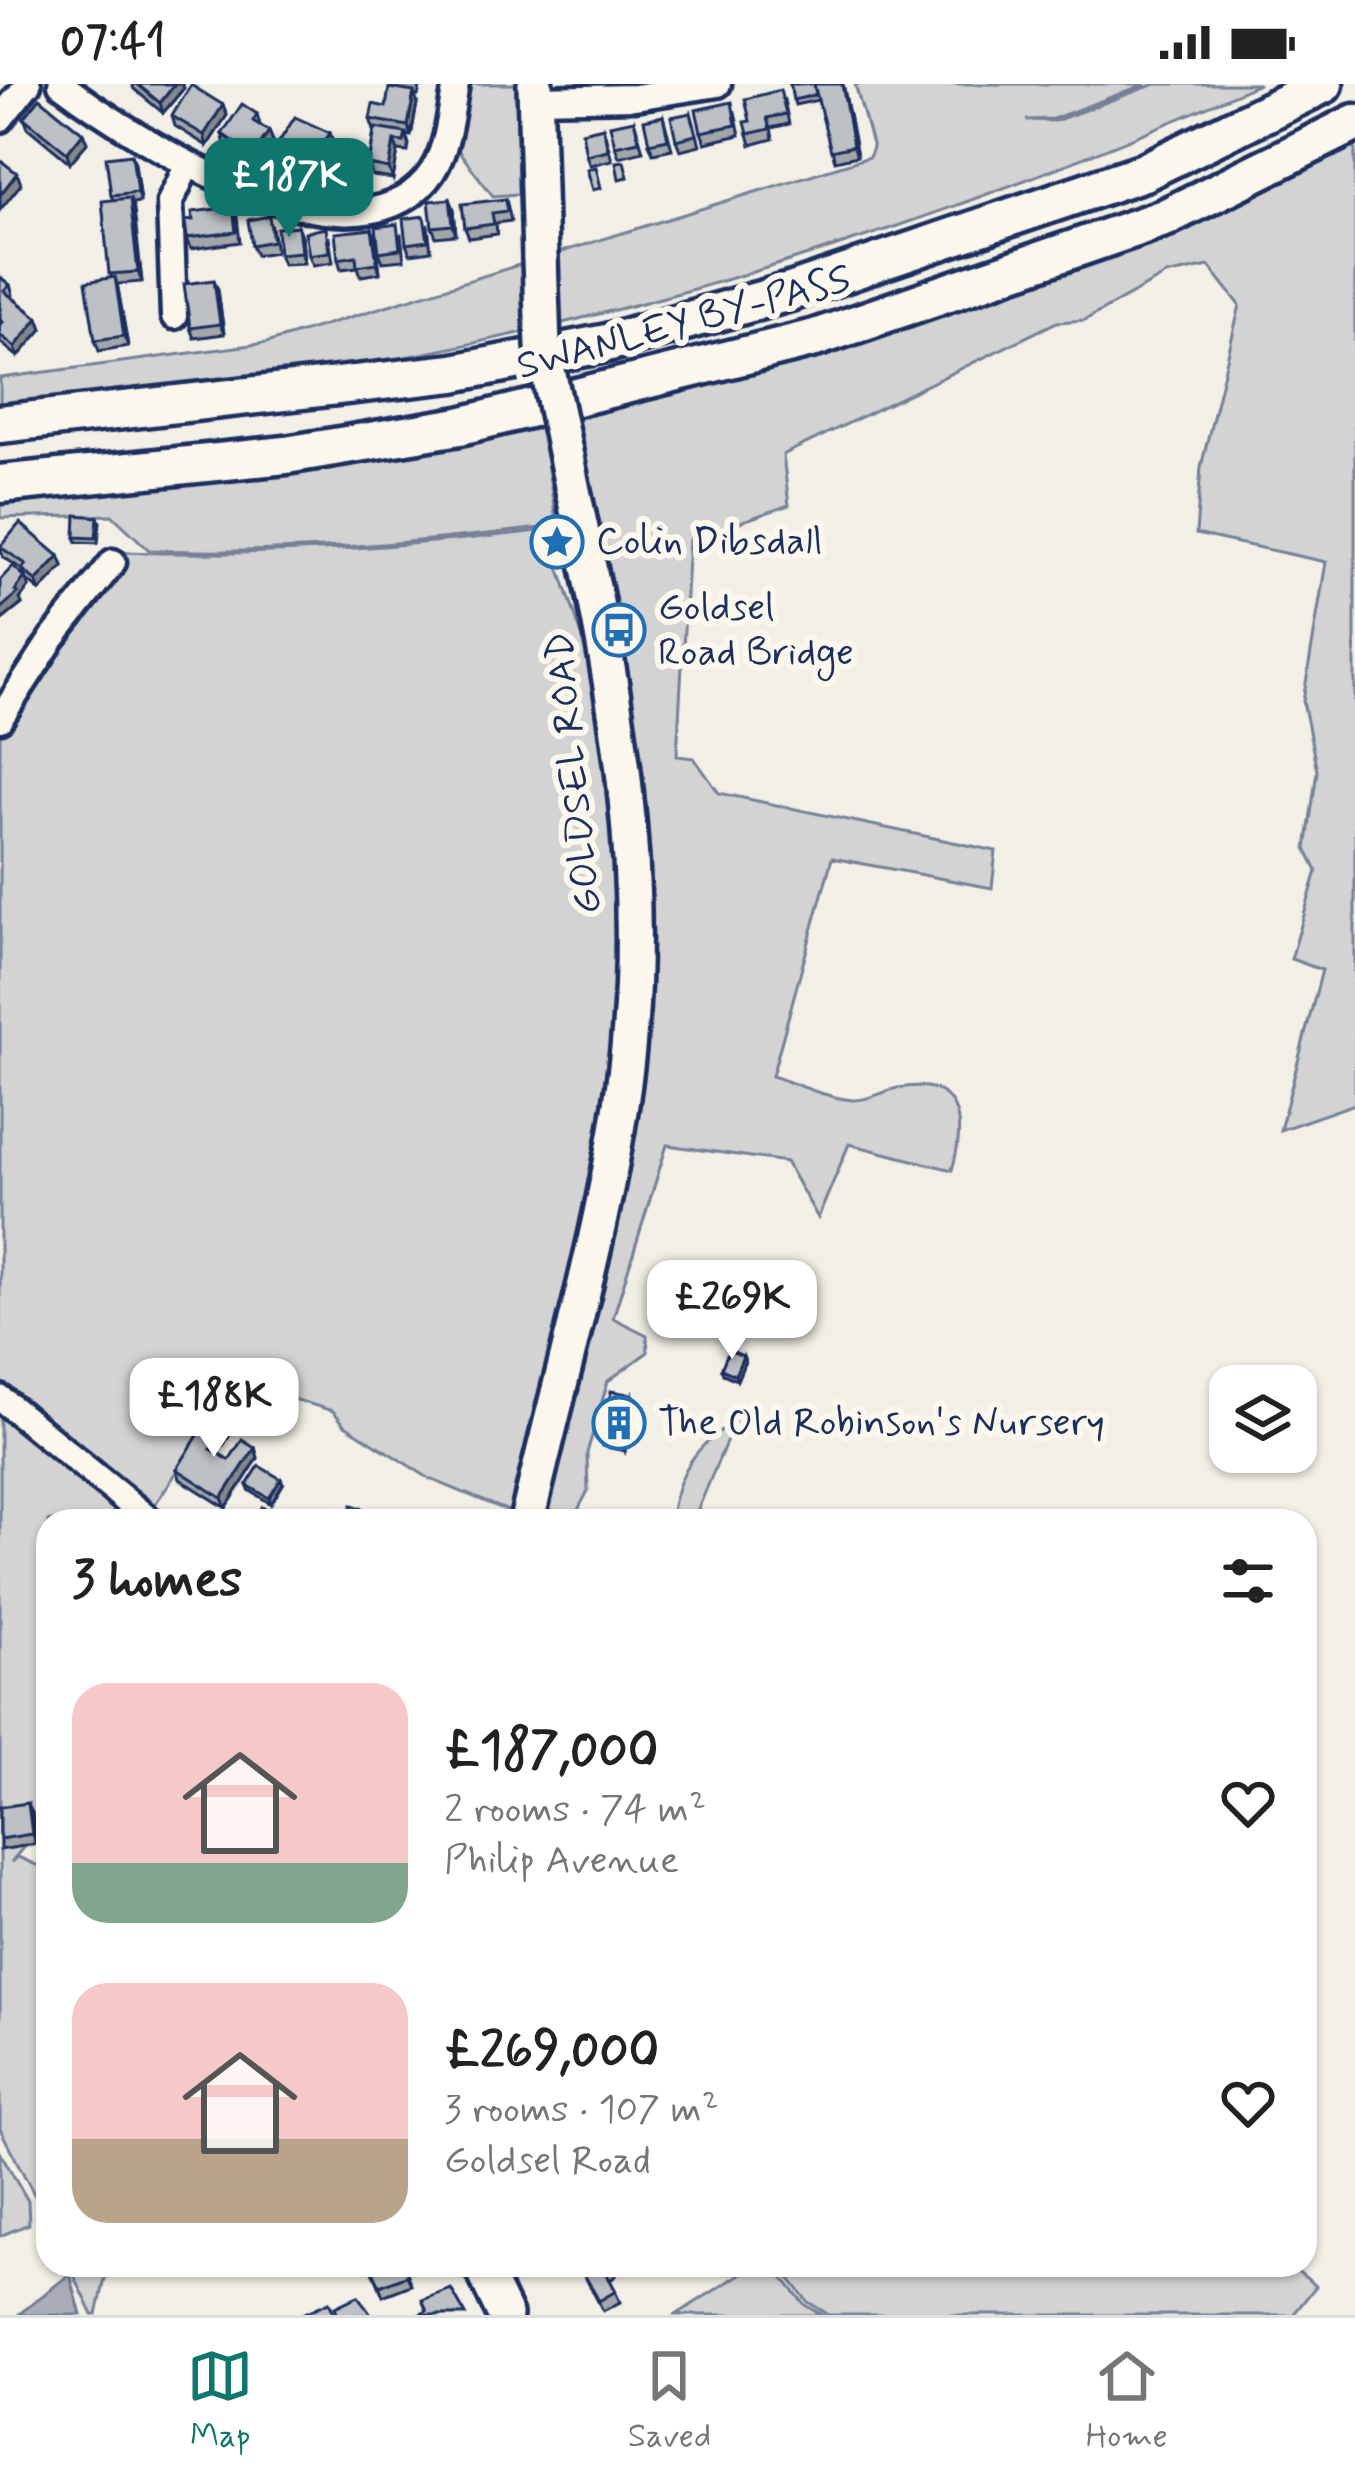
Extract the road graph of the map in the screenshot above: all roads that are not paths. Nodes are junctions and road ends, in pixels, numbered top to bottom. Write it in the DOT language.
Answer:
graph roads {
  1 [pos="28,84"];
  2 [pos="61,84"];
  3 [pos="456,84"];
  4 [pos="718,84"];
  5 [pos="1324,84"];
  6 [pos="634,90"];
  7 [pos="535,92"];
  8 [pos="0,119"];
  9 [pos="1355,123"];
  10 [pos="188,166"];
  11 [pos="174,316"];
  12 [pos="0,424"];
  13 [pos="0,484"];
  14 [pos="113,562"];
  15 [pos="0,719"];
  16 [pos="0,1398"];
  17 [pos="136,1509"];
  18 [pos="529,1509"];
  19 [pos="487,2277"];
  20 [pos="506,2315"];
  1 -- 8 [label="street"];
  2 -- 10 [label="street"];
  3 -- 10 [label="street"];
  4 -- 6 [label="street"];
  5 -- 12 [label="highway, SWANLEY BY-PASS"];
  6 -- 7 [label="street"];
  7 -- 18 [label="main road, GOLDSEL ROAD, bridge"];
  9 -- 13 [label="highway, SWANLEY BY-PASS"];
  10 -- 11 [label="street"];
  14 -- 15 [label="street"];
  16 -- 17 [label="street"];
  19 -- 20 [label="main road"];
}
